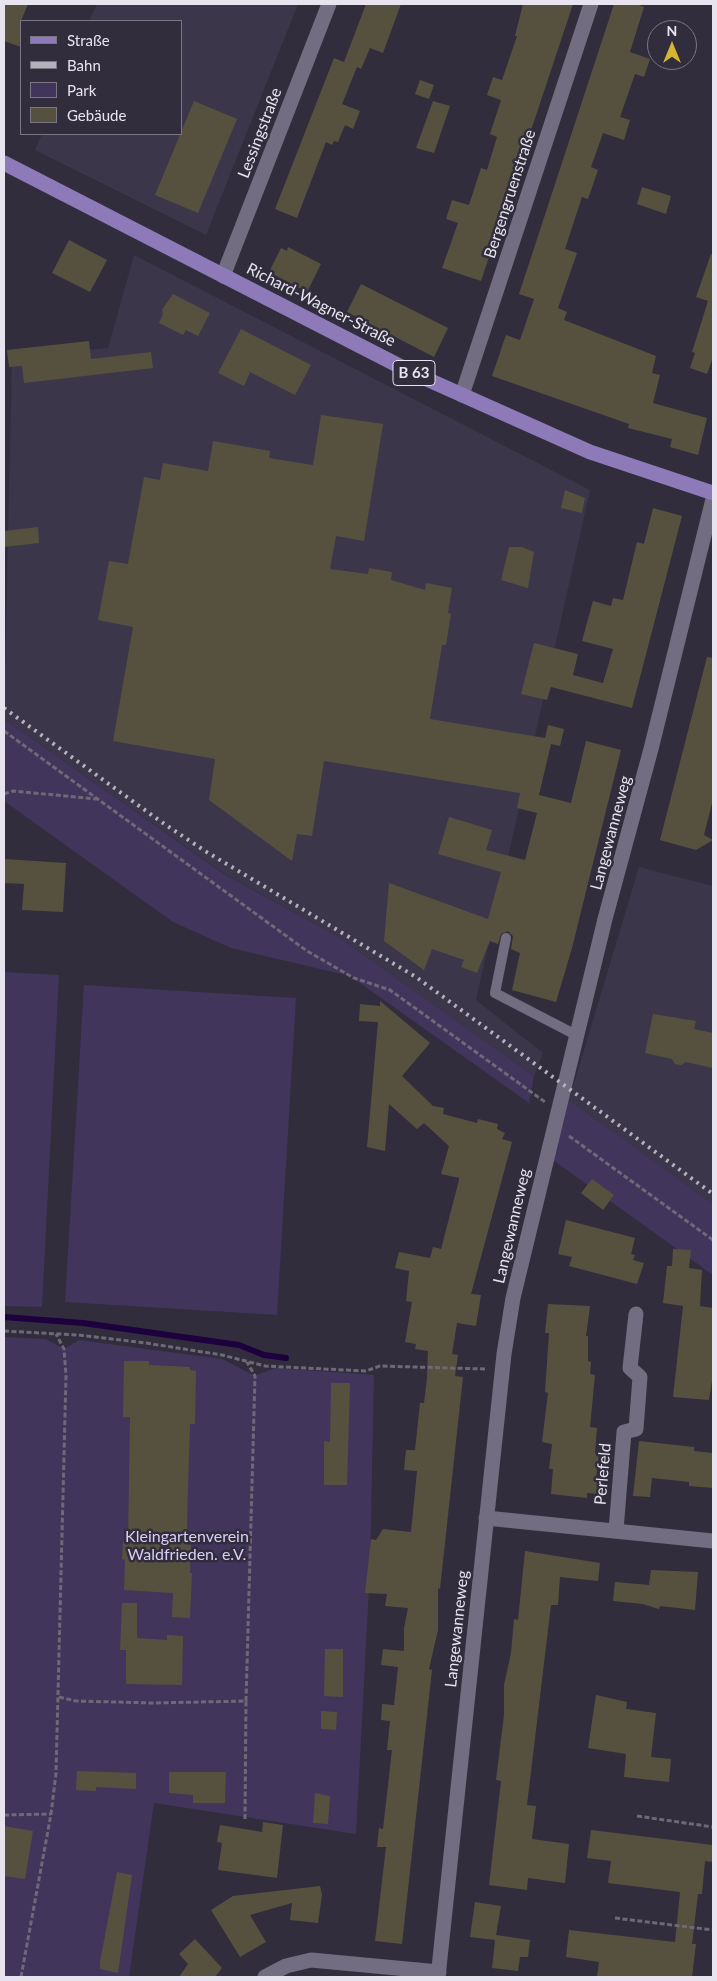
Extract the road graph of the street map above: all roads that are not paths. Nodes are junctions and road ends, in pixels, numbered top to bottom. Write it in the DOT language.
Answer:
graph roads {
  1 [pos="329,4"];
  2 [pos="591,4"];
  3 [pos="4,163"];
  4 [pos="223,276"];
  5 [pos="462,395"];
  6 [pos="713,493"];
  7 [pos="713,499"];
  8 [pos="506,938"];
  9 [pos="578,1036"];
  10 [pos="636,1314"];
  11 [pos="486,1518"];
  12 [pos="616,1530"];
  13 [pos="713,1541"];
  14 [pos="438,1975"];
  15 [pos="265,1977"];
  1 -- 4 [label="street, Lessingstraße"];
  2 -- 5 [label="street, Bergengruenstraße"];
  3 -- 4 [label="main road, Richard-Wagner-Straße / B 63"];
  4 -- 5 [label="main road, Richard-Wagner-Straße / B 63"];
  5 -- 6 [label="main road, Richard-Wagner-Straße / B 63"];
  7 -- 9 [label="street, Langewanneweg"];
  8 -- 9 [label="lane"];
  9 -- 11 [label="street, Langewanneweg"];
  10 -- 12 [label="street, Perlefeld"];
  11 -- 12 [label="street"];
  11 -- 14 [label="street, Langewanneweg"];
  12 -- 13 [label="street"];
  14 -- 15 [label="street"];
}
